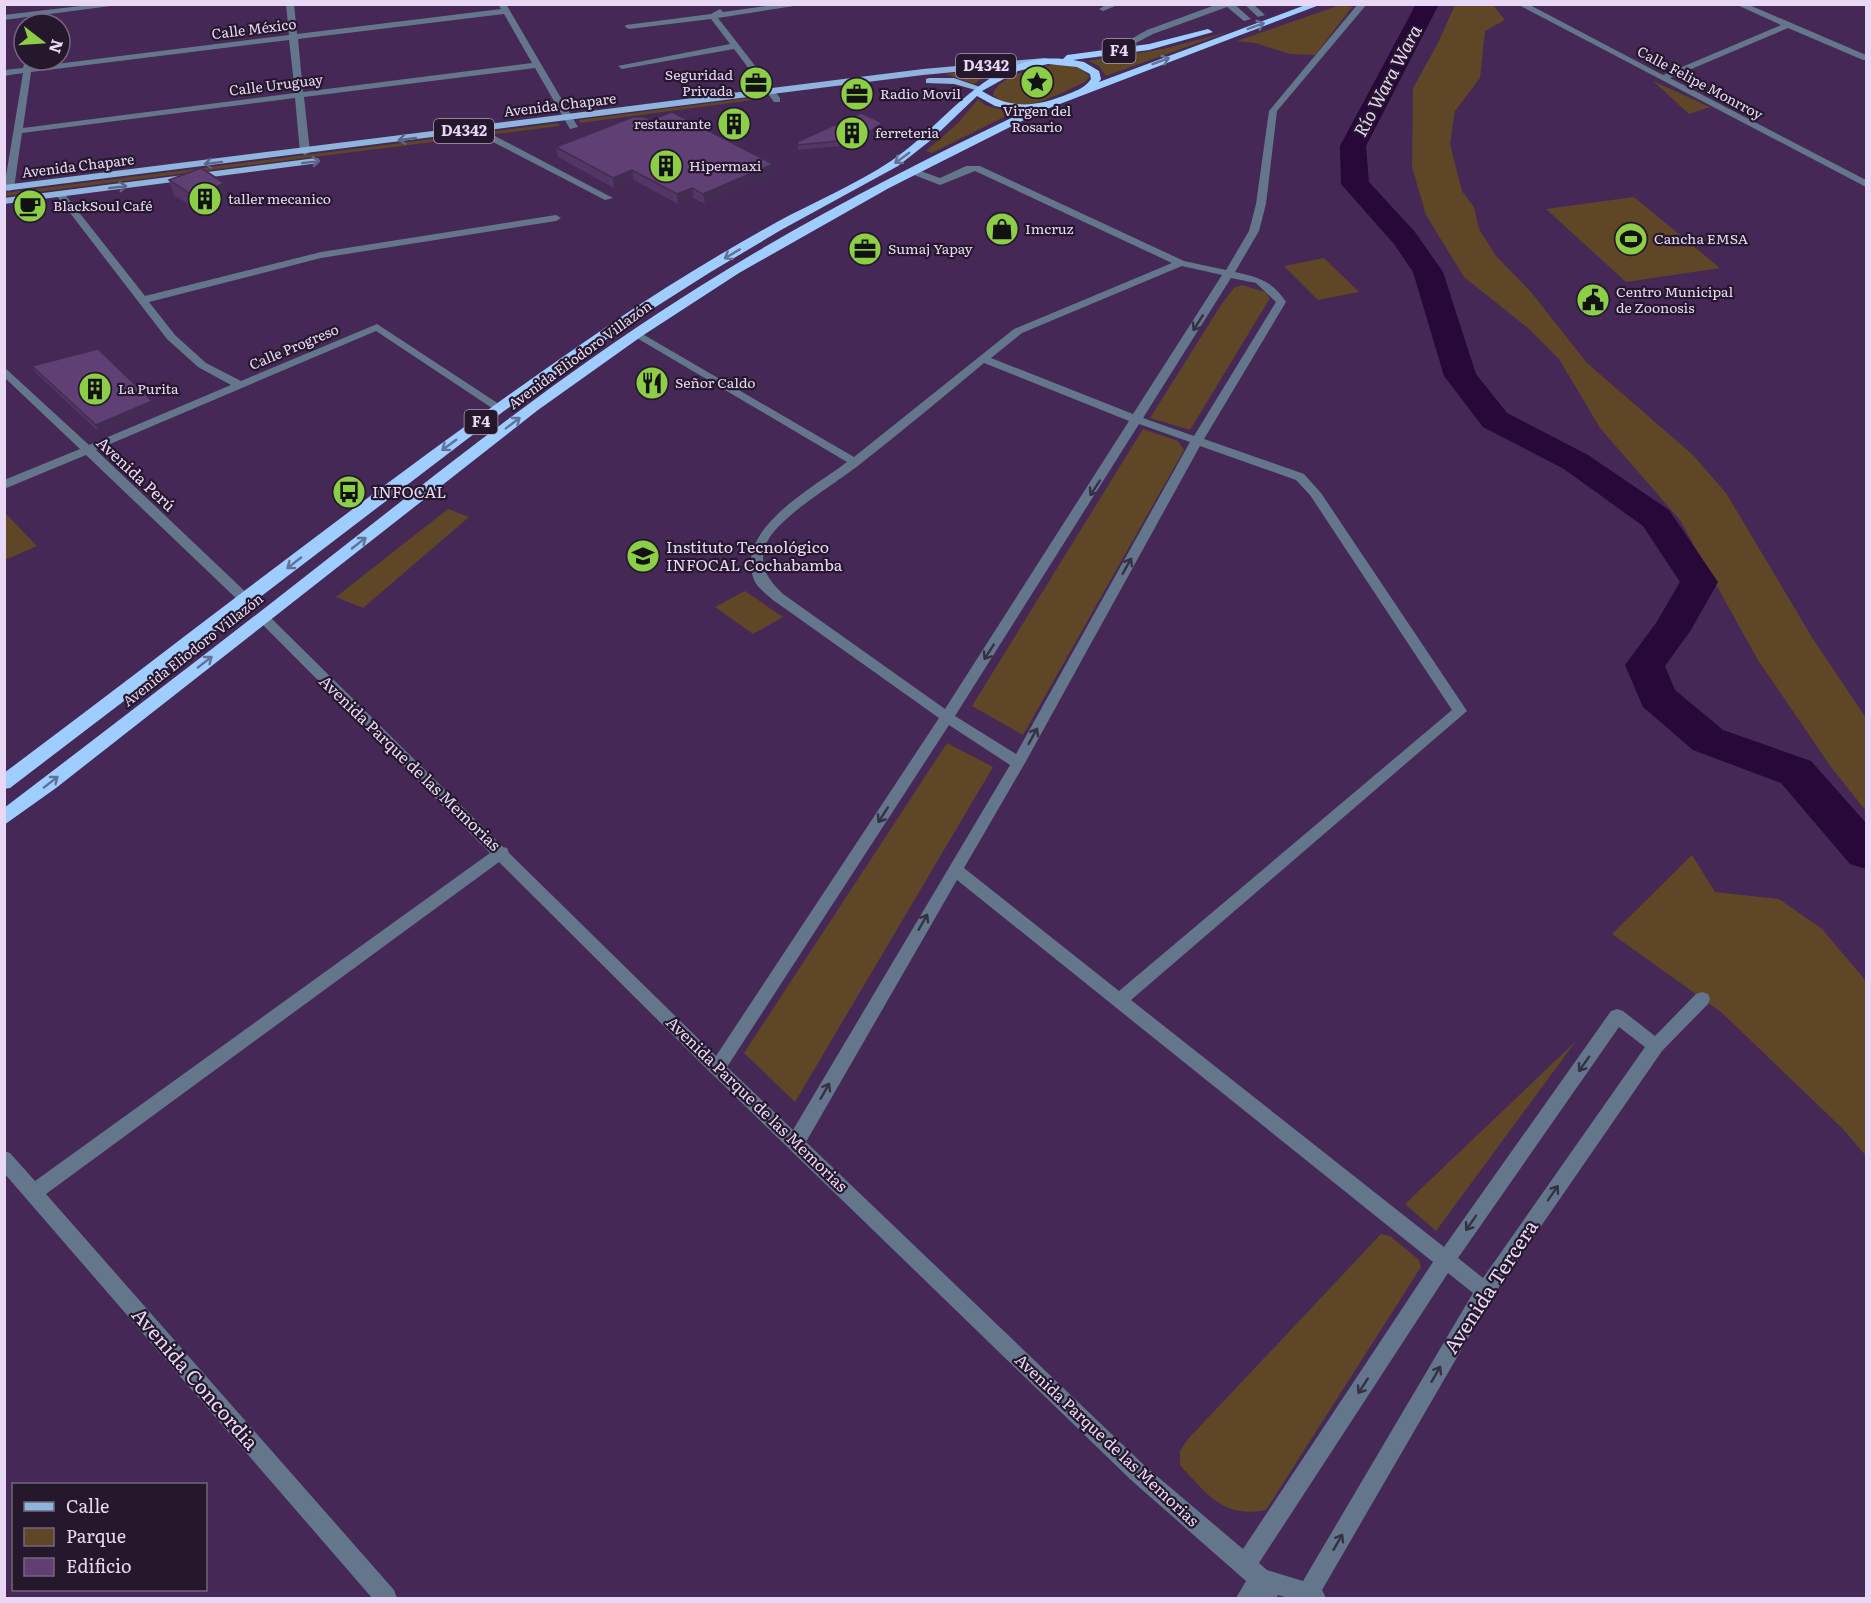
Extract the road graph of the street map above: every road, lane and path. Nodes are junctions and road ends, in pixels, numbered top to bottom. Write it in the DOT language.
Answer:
graph roads {
  1 [pos="122,4"];
  2 [pos="290,4"];
  3 [pos="730,4"];
  4 [pos="803,4"];
  5 [pos="1116,4"];
  6 [pos="1228,4"];
  7 [pos="1248,4"];
  8 [pos="1289,4"];
  9 [pos="1318,4"];
  10 [pos="1363,4"];
  11 [pos="1521,4"];
  12 [pos="1739,4"];
  13 [pos="504,8"];
  14 [pos="1103,9"];
  15 [pos="72,13"];
  16 [pos="1261,15"];
  17 [pos="713,16"];
  18 [pos="1247,19"];
  19 [pos="1788,25"];
  20 [pos="1225,26"];
  21 [pos="629,27"];
  22 [pos="1214,30"];
  23 [pos="294,38"];
  24 [pos="736,46"];
  25 [pos="1112,52"];
  26 [pos="1866,58"];
  27 [pos="72,61"];
  28 [pos="1052,61"];
  29 [pos="538,65"];
  30 [pos="622,66"];
  31 [pos="27,72"];
  32 [pos="923,72"];
  33 [pos="1663,78"];
  34 [pos="930,81"];
  35 [pos="1090,88"];
  36 [pos="977,89"];
  37 [pos="298,96"];
  38 [pos="775,96"];
  39 [pos="1040,108"];
  40 [pos="629,120"];
  41 [pos="571,123"];
  42 [pos="584,126"];
  43 [pos="561,129"];
  44 [pos="18,131"];
  45 [pos="515,135"];
  46 [pos="492,138"];
  47 [pos="481,140"];
  48 [pos="305,152"];
  49 [pos="329,159"];
  50 [pos="912,171"];
  51 [pos="1866,184"];
  52 [pos="7,188"];
  53 [pos="60,194"];
  54 [pos="608,198"];
  55 [pos="4,201"];
  56 [pos="556,218"];
  57 [pos="1181,263"];
  58 [pos="1229,273"];
  59 [pos="143,300"];
  60 [pos="635,334"];
  61 [pos="983,359"];
  62 [pos="4,370"];
  63 [pos="242,386"];
  64 [pos="499,408"];
  65 [pos="1138,420"];
  66 [pos="1197,441"];
  67 [pos="87,451"];
  68 [pos="855,462"];
  69 [pos="4,485"];
  70 [pos="246,600"];
  71 [pos="263,618"];
  72 [pos="947,717"];
  73 [pos="1018,763"];
  74 [pos="4,783"];
  75 [pos="4,818"];
  76 [pos="502,852"];
  77 [pos="954,869"];
  78 [pos="1702,999"];
  79 [pos="1119,1001"];
  80 [pos="1656,1046"];
  81 [pos="717,1068"];
  82 [pos="796,1142"];
  83 [pos="4,1159"];
  84 [pos="33,1192"];
  85 [pos="1446,1259"];
  86 [pos="1485,1291"];
  87 [pos="1258,1581"];
  88 [pos="1311,1596"];
  89 [pos="386,1599"];
  90 [pos="1247,1599"];
  1 -- 15 [label="street"];
  2 -- 23 [label="street"];
  3 -- 17 [label="street"];
  4 -- 17 [label="street"];
  5 -- 14 [label="street"];
  6 -- 18 [label="street"];
  6 -- 25 [label="street"];
  7 -- 16 [label="street"];
  8 -- 16 [label="highway"];
  35 -- 9 [label="highway, F4, one-way"];
  10 -- 58 [label="street"];
  11 -- 33 [label="street, Calle Felipe Monrroy"];
  12 -- 19 [label="street"];
  13 -- 23 [label="street, Calle México"];
  13 -- 29 [label="street"];
  16 -- 18 [label="highway"];
  17 -- 21 [label="street"];
  17 -- 24 [label="street"];
  18 -- 20 [label="highway"];
  19 -- 26 [label="street"];
  19 -- 33 [label="street"];
  22 -- 25 [label="highway, F4"];
  23 -- 27 [label="street, Calle México"];
  23 -- 37 [label="street"];
  24 -- 30 [label="street"];
  24 -- 38 [label="street"];
  25 -- 28 [label="highway, F4"];
  28 -- 32 [label="main road, Avenida Chapare / D4342"];
  28 -- 35 [label="highway, F4"];
  28 -- 36 [label="highway, F4"];
  29 -- 37 [label="street, Calle Uruguay"];
  29 -- 41 [label="street"];
  31 -- 44 [label="street"];
  32 -- 34 [label="main road"];
  32 -- 38 [label="main road, Avenida Chapare / D4342"];
  33 -- 51 [label="street, Calle Felipe Monrroy"];
  34 -- 36 [label="main road, Avenida Chapare / D4342"];
  34 -- 38 [label="main road, Avenida Chapare / D4342"];
  35 -- 39 [label="highway, F4"];
  36 -- 39 [label="highway, F4"];
  36 -- 64 [label="highway, Avenida Eliodoro Villazón / F4, one-way"];
  37 -- 44 [label="street, Calle Uruguay"];
  37 -- 48 [label="street"];
  38 -- 40 [label="main road, Avenida Chapare / D4342"];
  38 -- 41 [label="main road, Avenida Chapare / D4342"];
  39 -- 50 [label="highway, Avenida Eliodoro Villazón / F4"];
  41 -- 42 [label="main road, Avenida Chapare / D4342"];
  41 -- 43 [label="main road, Avenida Chapare / D4342"];
  41 -- 48 [label="main road, Avenida Chapare / D4342, one-way"];
  44 -- 52 [label="street"];
  45 -- 46 [label="main road, Avenida Chapare / D4342"];
  46 -- 47 [label="main road, Avenida Chapare / D4342"];
  46 -- 54 [label="street"];
  48 -- 52 [label="main road, Avenida Chapare / D4342, one-way"];
  53 -- 49 [label="main road, Avenida Chapare, one-way"];
  50 -- 57 [label="street"];
  50 -- 60 [label="highway, Avenida Eliodoro Villazón / F4"];
  53 -- 55 [label="main road, Avenida Chapare"];
  53 -- 59 [label="street"];
  56 -- 59 [label="street"];
  57 -- 58 [label="street"];
  57 -- 61 [label="street"];
  58 -- 65 [label="street, one-way"];
  58 -- 66 [label="street"];
  59 -- 63 [label="street"];
  60 -- 68 [label="street"];
  71 -- 60 [label="highway, Avenida Eliodoro Villazón / F4, one-way"];
  61 -- 65 [label="street"];
  61 -- 68 [label="street"];
  62 -- 67 [label="street, Avenida Perú"];
  63 -- 64 [label="street, Calle Progreso"];
  63 -- 67 [label="street, Calle Progreso"];
  64 -- 70 [label="highway, Avenida Eliodoro Villazón / F4, one-way"];
  65 -- 66 [label="street"];
  65 -- 72 [label="street, one-way"];
  73 -- 66 [label="street, one-way"];
  66 -- 79 [label="street"];
  67 -- 69 [label="street, Calle Progreso"];
  67 -- 70 [label="street, Avenida Perú"];
  68 -- 72 [label="street"];
  70 -- 74 [label="highway, Avenida Eliodoro Villazón / F4"];
  75 -- 71 [label="highway, Avenida Eliodoro Villazón / F4, one-way"];
  71 -- 76 [label="street, Avenida Parque de las Memorias"];
  72 -- 73 [label="street"];
  72 -- 81 [label="street, one-way"];
  73 -- 77 [label="street"];
  76 -- 81 [label="street, Avenida Parque de las Memorias"];
  76 -- 84 [label="street"];
  77 -- 79 [label="street"];
  82 -- 77 [label="street, one-way"];
  78 -- 80 [label="street, Avenida Tercera"];
  79 -- 85 [label="street"];
  80 -- 85 [label="street, one-way"];
  86 -- 80 [label="street, Avenida Tercera, one-way"];
  81 -- 82 [label="street, Avenida Parque de las Memorias"];
  82 -- 87 [label="street, Avenida Parque de las Memorias"];
  83 -- 84 [label="street, Avenida Concordia"];
  84 -- 89 [label="street, Avenida Concordia"];
  85 -- 86 [label="street"];
  85 -- 87 [label="street, one-way"];
  88 -- 86 [label="street, Avenida Tercera, one-way"];
  87 -- 88 [label="street"];
  87 -- 90 [label="street"];
}
